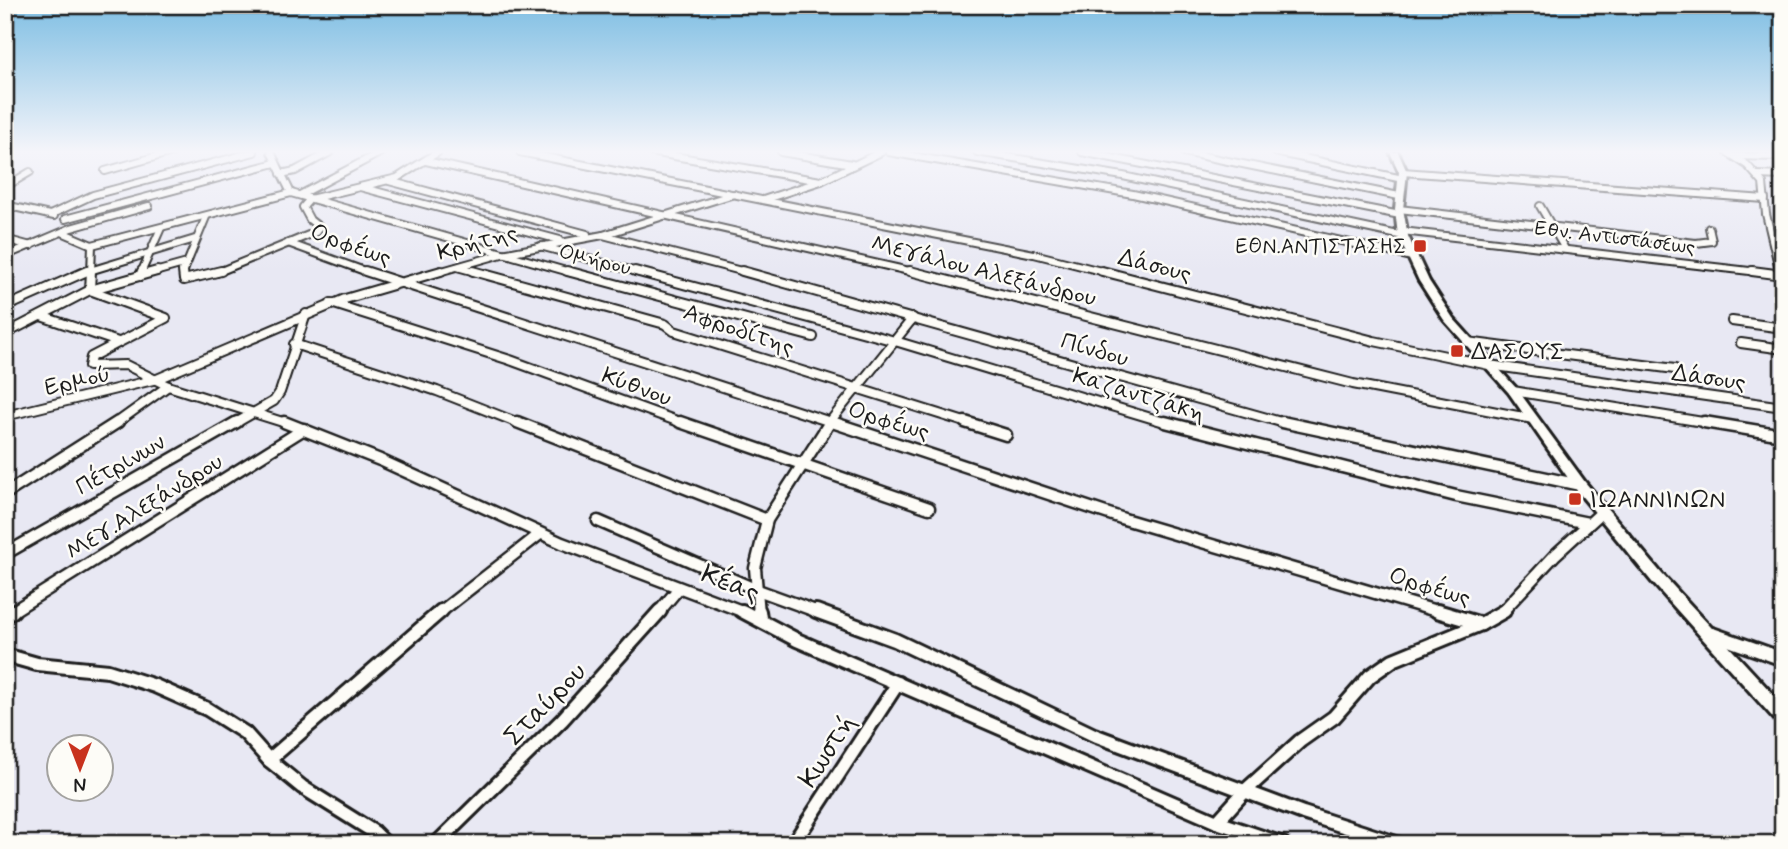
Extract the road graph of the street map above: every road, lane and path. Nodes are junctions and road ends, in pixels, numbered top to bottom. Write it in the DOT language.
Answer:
graph roads {
  1 [pos="106,192"];
  2 [pos="168,192"];
  3 [pos="306,192"];
  4 [pos="339,192"];
  5 [pos="380,192"];
  6 [pos="421,192"];
  7 [pos="567,192"];
  8 [pos="724,192"];
  9 [pos="789,192"];
  10 [pos="805,192"];
  11 [pos="1119,192"];
  12 [pos="1199,192"];
  13 [pos="1291,192"];
  14 [pos="1378,192"];
  15 [pos="1400,192"];
  16 [pos="1654,192"];
  17 [pos="1763,192"];
  18 [pos="291,193"];
  19 [pos="736,194"];
  20 [pos="300,195"];
  21 [pos="1399,196"];
  22 [pos="1765,199"];
  23 [pos="310,200"];
  24 [pos="763,200"];
  25 [pos="5,205"];
  26 [pos="149,206"];
  27 [pos="1540,206"];
  28 [pos="797,207"];
  29 [pos="1399,212"];
  30 [pos="50,215"];
  31 [pos="672,215"];
  32 [pos="206,217"];
  33 [pos="65,219"];
  34 [pos="1550,227"];
  35 [pos="161,228"];
  36 [pos="1709,228"];
  37 [pos="68,230"];
  38 [pos="1403,234"];
  39 [pos="603,235"];
  40 [pos="592,236"];
  41 [pos="5,239"];
  42 [pos="195,239"];
  43 [pos="1772,240"];
  44 [pos="1783,240"];
  45 [pos="561,241"];
  46 [pos="288,243"];
  47 [pos="92,245"];
  48 [pos="31,246"];
  49 [pos="540,246"];
  50 [pos="1564,249"];
  51 [pos="1773,249"];
  52 [pos="1783,250"];
  53 [pos="151,251"];
  54 [pos="502,254"];
  55 [pos="5,256"];
  56 [pos="1412,257"];
  57 [pos="187,263"];
  58 [pos="457,267"];
  59 [pos="93,269"];
  60 [pos="1781,275"];
  61 [pos="140,276"];
  62 [pos="397,283"];
  63 [pos="1783,287"];
  64 [pos="90,290"];
  65 [pos="331,303"];
  66 [pos="10,305"];
  67 [pos="307,313"];
  68 [pos="41,316"];
  69 [pos="914,318"];
  70 [pos="1732,321"];
  71 [pos="1783,328"];
  72 [pos="5,334"];
  73 [pos="813,337"];
  74 [pos="895,341"];
  75 [pos="118,342"];
  76 [pos="1467,342"];
  77 [pos="1741,343"];
  78 [pos="294,344"];
  79 [pos="1783,349"];
  80 [pos="1489,365"];
  81 [pos="1675,369"];
  82 [pos="156,380"];
  83 [pos="168,386"];
  84 [pos="859,387"];
  85 [pos="1513,391"];
  86 [pos="1783,407"];
  87 [pos="256,412"];
  88 [pos="5,418"];
  89 [pos="1533,419"];
  90 [pos="829,424"];
  91 [pos="304,429"];
  92 [pos="1006,435"];
  93 [pos="1783,435"];
  94 [pos="800,466"];
  95 [pos="1580,485"];
  96 [pos="5,494"];
  97 [pos="929,508"];
  98 [pos="1602,512"];
  99 [pos="768,520"];
  100 [pos="598,521"];
  101 [pos="1588,523"];
  102 [pos="540,534"];
  103 [pos="5,554"];
  104 [pos="679,588"];
  105 [pos="755,589"];
  106 [pos="5,616"];
  107 [pos="760,618"];
  108 [pos="1481,624"];
  109 [pos="1706,632"];
  110 [pos="5,654"];
  111 [pos="1783,659"];
  112 [pos="898,683"];
  113 [pos="1783,717"];
  114 [pos="269,760"];
  115 [pos="1246,790"];
  116 [pos="1217,822"];
  117 [pos="386,844"];
  118 [pos="436,844"];
  119 [pos="793,844"];
  120 [pos="1283,844"];
  121 [pos="1399,844"];
  1 -- 30 [label="street"];
  2 -- 33 [label="street"];
  3 -- 20 [label="street"];
  4 -- 23 [label="street"];
  5 -- 45 [label="street"];
  6 -- 40 [label="street"];
  7 -- 31 [label="street, Μεγάλου Αλεξάνδρου"];
  8 -- 19 [label="street, Δάσους"];
  9 -- 24 [label="street"];
  10 -- 28 [label="street"];
  11 -- 56 [label="street"];
  12 -- 38 [label="street, Εθν. Αντιστάσεως"];
  13 -- 29 [label="street"];
  14 -- 21 [label="street"];
  15 -- 21 [label="street"];
  16 -- 22 [label="street"];
  17 -- 22 [label="street"];
  18 -- 20 [label="street, Ομήρου"];
  18 -- 32 [label="street"];
  19 -- 24 [label="street, Δάσους"];
  19 -- 31 [label="street, Κρήτης"];
  20 -- 23 [label="street, Ομήρου"];
  21 -- 29 [label="street"];
  22 -- 43 [label="street"];
  23 -- 46 [label="street"];
  23 -- 54 [label="street, Ομήρου"];
  24 -- 28 [label="street, Δάσους"];
  25 -- 30 [label="street"];
  26 -- 37 [label="street"];
  27 -- 34 [label="street"];
  28 -- 80 [label="street, Δάσους"];
  29 -- 34 [label="street"];
  29 -- 38 [label="street"];
  30 -- 33 [label="street"];
  31 -- 39 [label="street, Κρήτης"];
  31 -- 89 [label="street, Μεγάλου Αλεξάνδρου"];
  32 -- 35 [label="street"];
  32 -- 42 [label="street"];
  33 -- 37 [label="street"];
  34 -- 36 [label="street"];
  34 -- 50 [label="street"];
  35 -- 47 [label="street"];
  35 -- 53 [label="street"];
  37 -- 47 [label="street"];
  37 -- 48 [label="street"];
  38 -- 50 [label="street, Εθν. Αντιστάσεως"];
  38 -- 56 [label="street"];
  39 -- 40 [label="street, Κρήτης"];
  39 -- 69 [label="street, Πίνδου"];
  40 -- 45 [label="street, Κρήτης"];
  41 -- 48 [label="street"];
  42 -- 53 [label="street"];
  42 -- 57 [label="street"];
  43 -- 44 [label="street"];
  43 -- 51 [label="street"];
  45 -- 49 [label="street, Κρήτης"];
  46 -- 57 [label="street"];
  46 -- 62 [label="street, Ορφέως"];
  47 -- 59 [label="street"];
  48 -- 55 [label="street"];
  49 -- 54 [label="street, Κρήτης"];
  49 -- 74 [label="street, Καζαντζάκη"];
  50 -- 60 [label="street, Εθν. Αντιστάσεως"];
  51 -- 52 [label="street"];
  51 -- 60 [label="street"];
  53 -- 59 [label="street"];
  53 -- 61 [label="street"];
  54 -- 58 [label="street, Κρήτης"];
  54 -- 73 [label="street, Ομήρου"];
  56 -- 76 [label="street"];
  57 -- 61 [label="street"];
  58 -- 62 [label="street, Κρήτης"];
  58 -- 84 [label="street, Αφροδίτης"];
  59 -- 64 [label="street"];
  59 -- 66 [label="street"];
  60 -- 63 [label="street"];
  61 -- 64 [label="street"];
  62 -- 65 [label="street, Κρήτης"];
  62 -- 90 [label="street, Ορφέως"];
  64 -- 68 [label="street"];
  64 -- 75 [label="street"];
  65 -- 67 [label="street, Κρήτης"];
  65 -- 94 [label="street, Κύθνου"];
  67 -- 78 [label="street, Πέτρινων"];
  67 -- 82 [label="street, Κρήτης"];
  68 -- 72 [label="street"];
  68 -- 75 [label="street"];
  69 -- 74 [label="street"];
  69 -- 95 [label="street, Πίνδου"];
  70 -- 71 [label="street"];
  74 -- 84 [label="street"];
  74 -- 101 [label="street, Καζαντζάκη"];
  75 -- 82 [label="street, Κέας"];
  76 -- 80 [label="street"];
  76 -- 81 [label="street"];
  77 -- 79 [label="street"];
  78 -- 87 [label="street, Πέτρινων"];
  78 -- 99 [label="street"];
  80 -- 85 [label="street"];
  80 -- 86 [label="street, Δάσους"];
  82 -- 83 [label="street, Κέας"];
  82 -- 88 [label="street, Ερμού"];
  83 -- 87 [label="street, Κέας"];
  83 -- 96 [label="street"];
  84 -- 90 [label="street"];
  84 -- 92 [label="street, Αφροδίτης"];
  85 -- 89 [label="street"];
  85 -- 93 [label="street"];
  87 -- 91 [label="street, Κέας"];
  87 -- 103 [label="street, Πέτρινων"];
  89 -- 95 [label="street"];
  90 -- 94 [label="street"];
  90 -- 108 [label="street, Ορφέως"];
  91 -- 102 [label="street, Κέας"];
  91 -- 106 [label="street, Μεγ.Αλεξάνδρου"];
  94 -- 97 [label="street, Κύθνου"];
  94 -- 99 [label="street"];
  95 -- 98 [label="street"];
  98 -- 101 [label="street"];
  98 -- 109 [label="street"];
  99 -- 105 [label="street"];
  100 -- 105 [label="street"];
  101 -- 108 [label="street"];
  102 -- 104 [label="street, Κέας"];
  102 -- 114 [label="street"];
  104 -- 107 [label="street, Κέας"];
  104 -- 118 [label="street, Σταύρου"];
  105 -- 107 [label="street"];
  105 -- 115 [label="street"];
  107 -- 112 [label="street, Κέας"];
  108 -- 115 [label="street"];
  109 -- 111 [label="street"];
  109 -- 113 [label="street"];
  110 -- 114 [label="street"];
  112 -- 116 [label="street, Κέας"];
  112 -- 119 [label="street, Κωστή"];
  114 -- 117 [label="street"];
  115 -- 116 [label="street"];
  115 -- 121 [label="street"];
  116 -- 120 [label="street, Κέας"];
}
